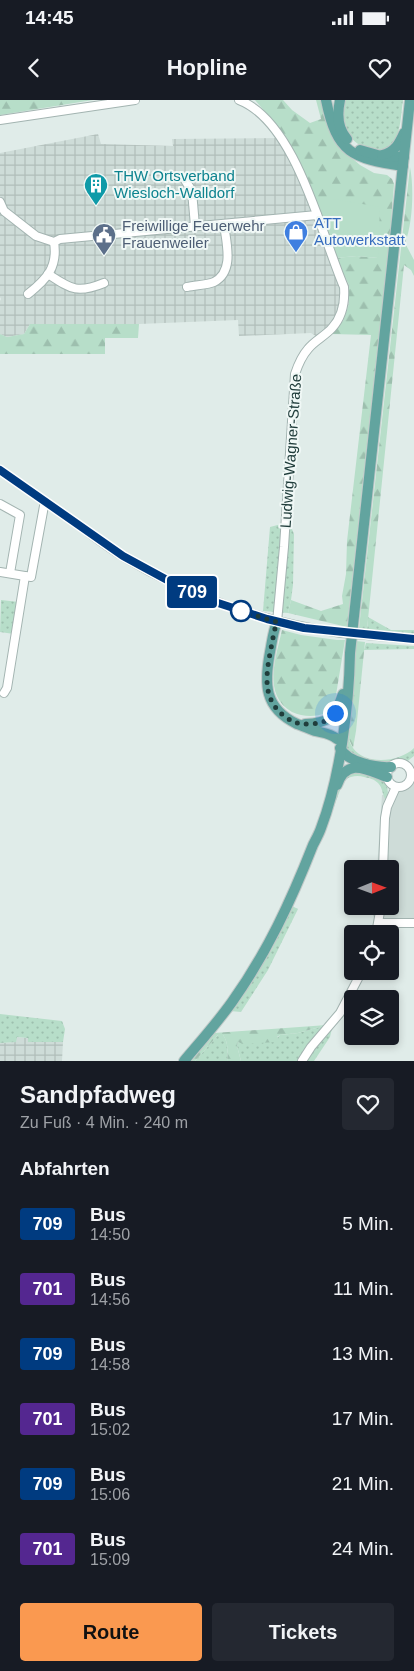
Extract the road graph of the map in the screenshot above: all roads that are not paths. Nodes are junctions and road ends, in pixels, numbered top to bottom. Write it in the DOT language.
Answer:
graph roads {
  1 [pos="135,100"];
  2 [pos="239,100"];
  3 [pos="326,100"];
  4 [pos="340,100"];
  5 [pos="410,100"];
  6 [pos="0,120"];
  7 [pos="407,128"];
  8 [pos="380,156"];
  9 [pos="403,162"];
  10 [pos="185,180"];
  11 [pos="0,202"];
  12 [pos="317,215"];
  13 [pos="224,224"];
  14 [pos="195,226"];
  15 [pos="54,242"];
  16 [pos="48,274"];
  17 [pos="104,282"];
  18 [pos="188,287"];
  19 [pos="28,294"];
  20 [pos="0,470"];
  21 [pos="46,503"];
  22 [pos="0,504"];
  23 [pos="0,572"];
  24 [pos="10,573"];
  25 [pos="25,576"];
  26 [pos="277,622"];
  27 [pos="414,639"];
  28 [pos="350,653"];
  29 [pos="4,693"];
  30 [pos="343,694"];
  31 [pos="299,724"];
  32 [pos="338,743"];
  33 [pos="411,765"];
  34 [pos="389,772"];
  35 [pos="396,787"];
  36 [pos="333,790"];
  37 [pos="314,842"];
  38 [pos="383,860"];
  39 [pos="380,915"];
  40 [pos="379,923"];
  41 [pos="414,923"];
  42 [pos="357,980"];
  43 [pos="303,1059"];
  44 [pos="184,1061"];
  45 [pos="313,1061"];
  1 -- 6 [label="street"];
  2 -- 12 [label="street, Ludwig-Wagner-Straße"];
  3 -- 9 [label="main road"];
  4 -- 8 [label="main road"];
  5 -- 7 [label="main road"];
  7 -- 8 [label="main road"];
  7 -- 9 [label="main road"];
  8 -- 9 [label="main road"];
  9 -- 28 [label="main road"];
  10 -- 14 [label="street"];
  11 -- 15 [label="street"];
  12 -- 13 [label="street"];
  12 -- 26 [label="street, Ludwig-Wagner-Straße"];
  13 -- 14 [label="street"];
  13 -- 18 [label="street"];
  14 -- 15 [label="street"];
  15 -- 16 [label="street"];
  16 -- 17 [label="street"];
  16 -- 19 [label="street"];
  20 -- 21 [label="street"];
  21 -- 25 [label="street"];
  21 -- 26 [label="street"];
  22 -- 24 [label="street"];
  23 -- 24 [label="street"];
  24 -- 25 [label="street"];
  25 -- 29 [label="street"];
  26 -- 27 [label="street, bridge"];
  26 -- 31 [label="main road"];
  28 -- 30 [label="main road"];
  28 -- 32 [label="main road"];
  30 -- 31 [label="main road"];
  30 -- 32 [label="main road"];
  31 -- 32 [label="main road"];
  32 -- 34 [label="main road"];
  32 -- 36 [label="main road"];
  32 -- 37 [label="main road"];
  33 -- 34 [label="street"];
  33 -- 35 [label="street"];
  34 -- 35 [label="street"];
  34 -- 36 [label="main road"];
  35 -- 38 [label="street"];
  36 -- 37 [label="main road"];
  37 -- 44 [label="main road"];
  39 -- 40 [label="street"];
  40 -- 41 [label="street"];
  42 -- 43 [label="street"];
  43 -- 45 [label="street"];
}
